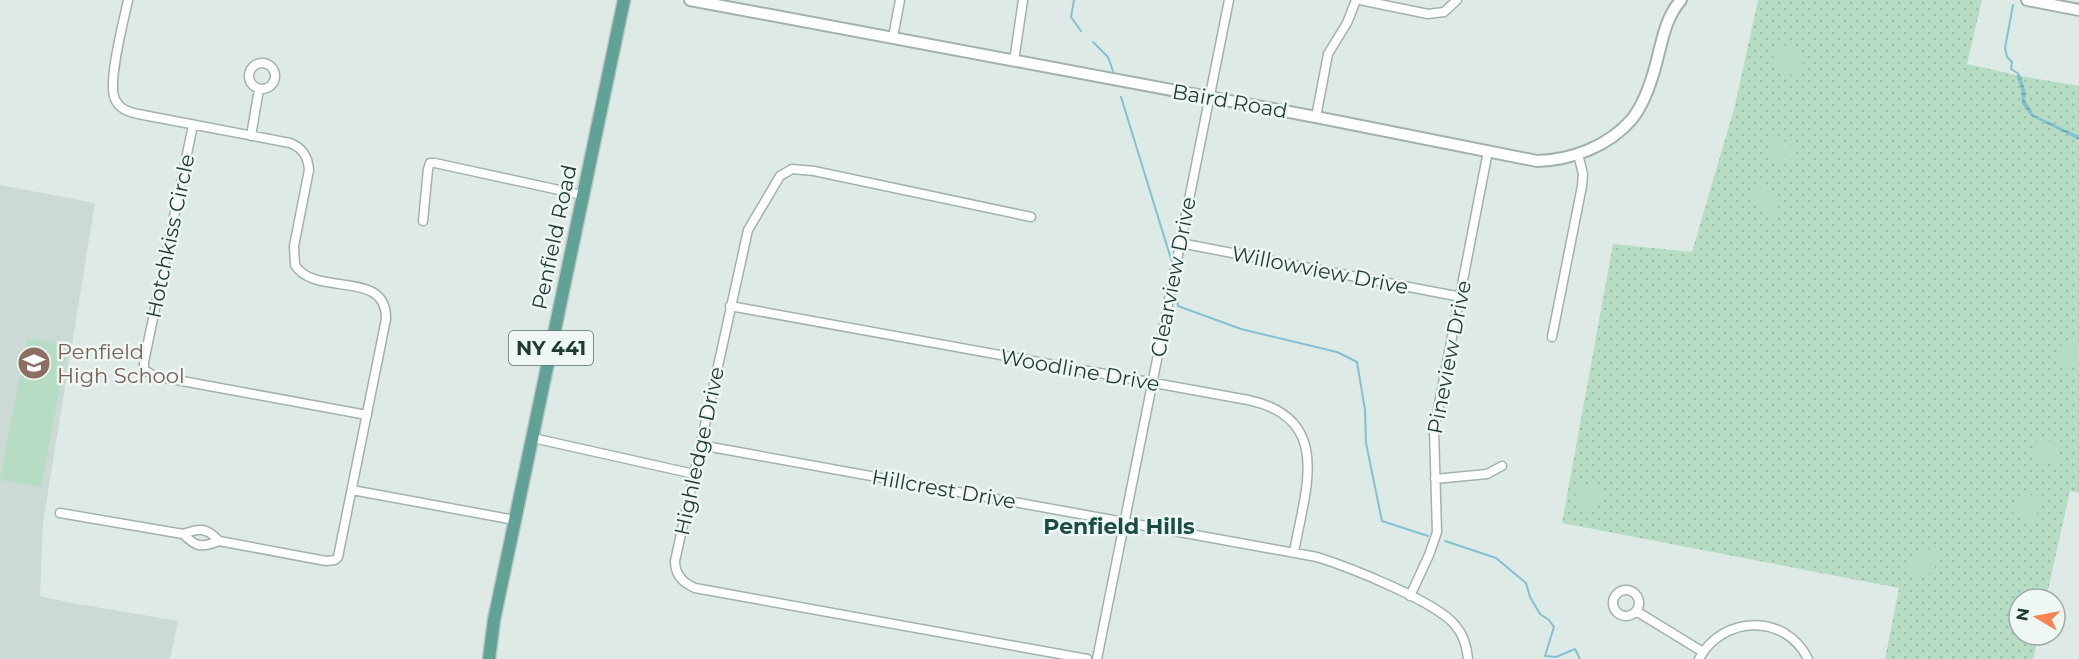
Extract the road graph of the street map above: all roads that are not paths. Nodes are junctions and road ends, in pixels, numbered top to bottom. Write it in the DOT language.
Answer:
graph roads {
  1 [pos="128,0"];
  2 [pos="624,0"];
  3 [pos="690,0"];
  4 [pos="900,0"];
  5 [pos="1023,0"];
  6 [pos="1229,0"];
  7 [pos="1358,0"];
  8 [pos="1457,0"];
  9 [pos="1681,0"];
  10 [pos="2027,0"];
  11 [pos="703,1"];
  12 [pos="2077,6"];
  13 [pos="893,37"];
  14 [pos="1014,61"];
  15 [pos="260,89"];
  16 [pos="1209,97"];
  17 [pos="1316,117"];
  18 [pos="193,125"];
  19 [pos="251,136"];
  20 [pos="1488,151"];
  21 [pos="1578,154"];
  22 [pos="582,195"];
  23 [pos="1031,216"];
  24 [pos="423,221"];
  25 [pos="1180,243"];
  26 [pos="1461,297"];
  27 [pos="730,306"];
  28 [pos="1552,337"];
  29 [pos="1152,383"];
  30 [pos="367,415"];
  31 [pos="533,438"];
  32 [pos="700,445"];
  33 [pos="1502,466"];
  34 [pos="694,474"];
  35 [pos="1435,479"];
  36 [pos="352,490"];
  37 [pos="60,513"];
  38 [pos="515,520"];
  39 [pos="1124,522"];
  40 [pos="183,534"];
  41 [pos="219,541"];
  42 [pos="1294,552"];
  43 [pos="1410,596"];
  44 [pos="1636,611"];
  45 [pos="1701,655"];
  46 [pos="489,659"];
  47 [pos="1087,659"];
  48 [pos="1096,659"];
  49 [pos="1468,659"];
  50 [pos="1808,659"];
  1 -- 18 [label="street"];
  2 -- 22 [label="main road, Penfield Road / NY 441"];
  3 -- 11 [label="street, Baird Road"];
  4 -- 13 [label="street"];
  5 -- 14 [label="street"];
  6 -- 16 [label="street, Clearview Drive"];
  7 -- 8 [label="street"];
  7 -- 17 [label="street"];
  9 -- 21 [label="street, Baird Road"];
  10 -- 12 [label="street"];
  11 -- 13 [label="street, Baird Road"];
  13 -- 14 [label="street, Baird Road"];
  14 -- 16 [label="street, Baird Road"];
  15 -- 19 [label="street"];
  16 -- 17 [label="street, Baird Road"];
  16 -- 25 [label="street, Clearview Drive"];
  17 -- 20 [label="street, Baird Road"];
  18 -- 19 [label="street"];
  18 -- 30 [label="street, Hotchkiss Circle"];
  19 -- 30 [label="street"];
  20 -- 21 [label="street, Baird Road"];
  20 -- 26 [label="street, Pineview Drive"];
  21 -- 28 [label="street"];
  22 -- 24 [label="street"];
  22 -- 31 [label="main road, Penfield Road / NY 441"];
  23 -- 27 [label="street, Highledge Drive"];
  25 -- 26 [label="street, Willowview Drive"];
  25 -- 29 [label="street, Clearview Drive"];
  26 -- 35 [label="street, Pineview Drive"];
  27 -- 29 [label="street, Woodline Drive"];
  27 -- 32 [label="street, Highledge Drive"];
  29 -- 39 [label="street, Clearview Drive"];
  29 -- 42 [label="street, Woodline Drive"];
  30 -- 36 [label="street"];
  31 -- 34 [label="street"];
  31 -- 38 [label="main road, Penfield Road / NY 441"];
  32 -- 34 [label="street, Highledge Drive"];
  32 -- 39 [label="street, Hillcrest Drive"];
  33 -- 35 [label="street"];
  34 -- 47 [label="street, Highledge Drive"];
  35 -- 43 [label="street, Pineview Drive"];
  36 -- 38 [label="street"];
  36 -- 41 [label="street"];
  37 -- 40 [label="street"];
  38 -- 46 [label="main road, Penfield Road / NY 441"];
  39 -- 42 [label="street, Hillcrest Drive"];
  39 -- 48 [label="street, Clearview Drive"];
  40 -- 41 [label="street"];
  40 -- 41 [label="street"];
  42 -- 43 [label="street, Hillcrest Drive"];
  43 -- 49 [label="street, Hillcrest Drive"];
  44 -- 45 [label="street"];
  45 -- 50 [label="street"];
}
